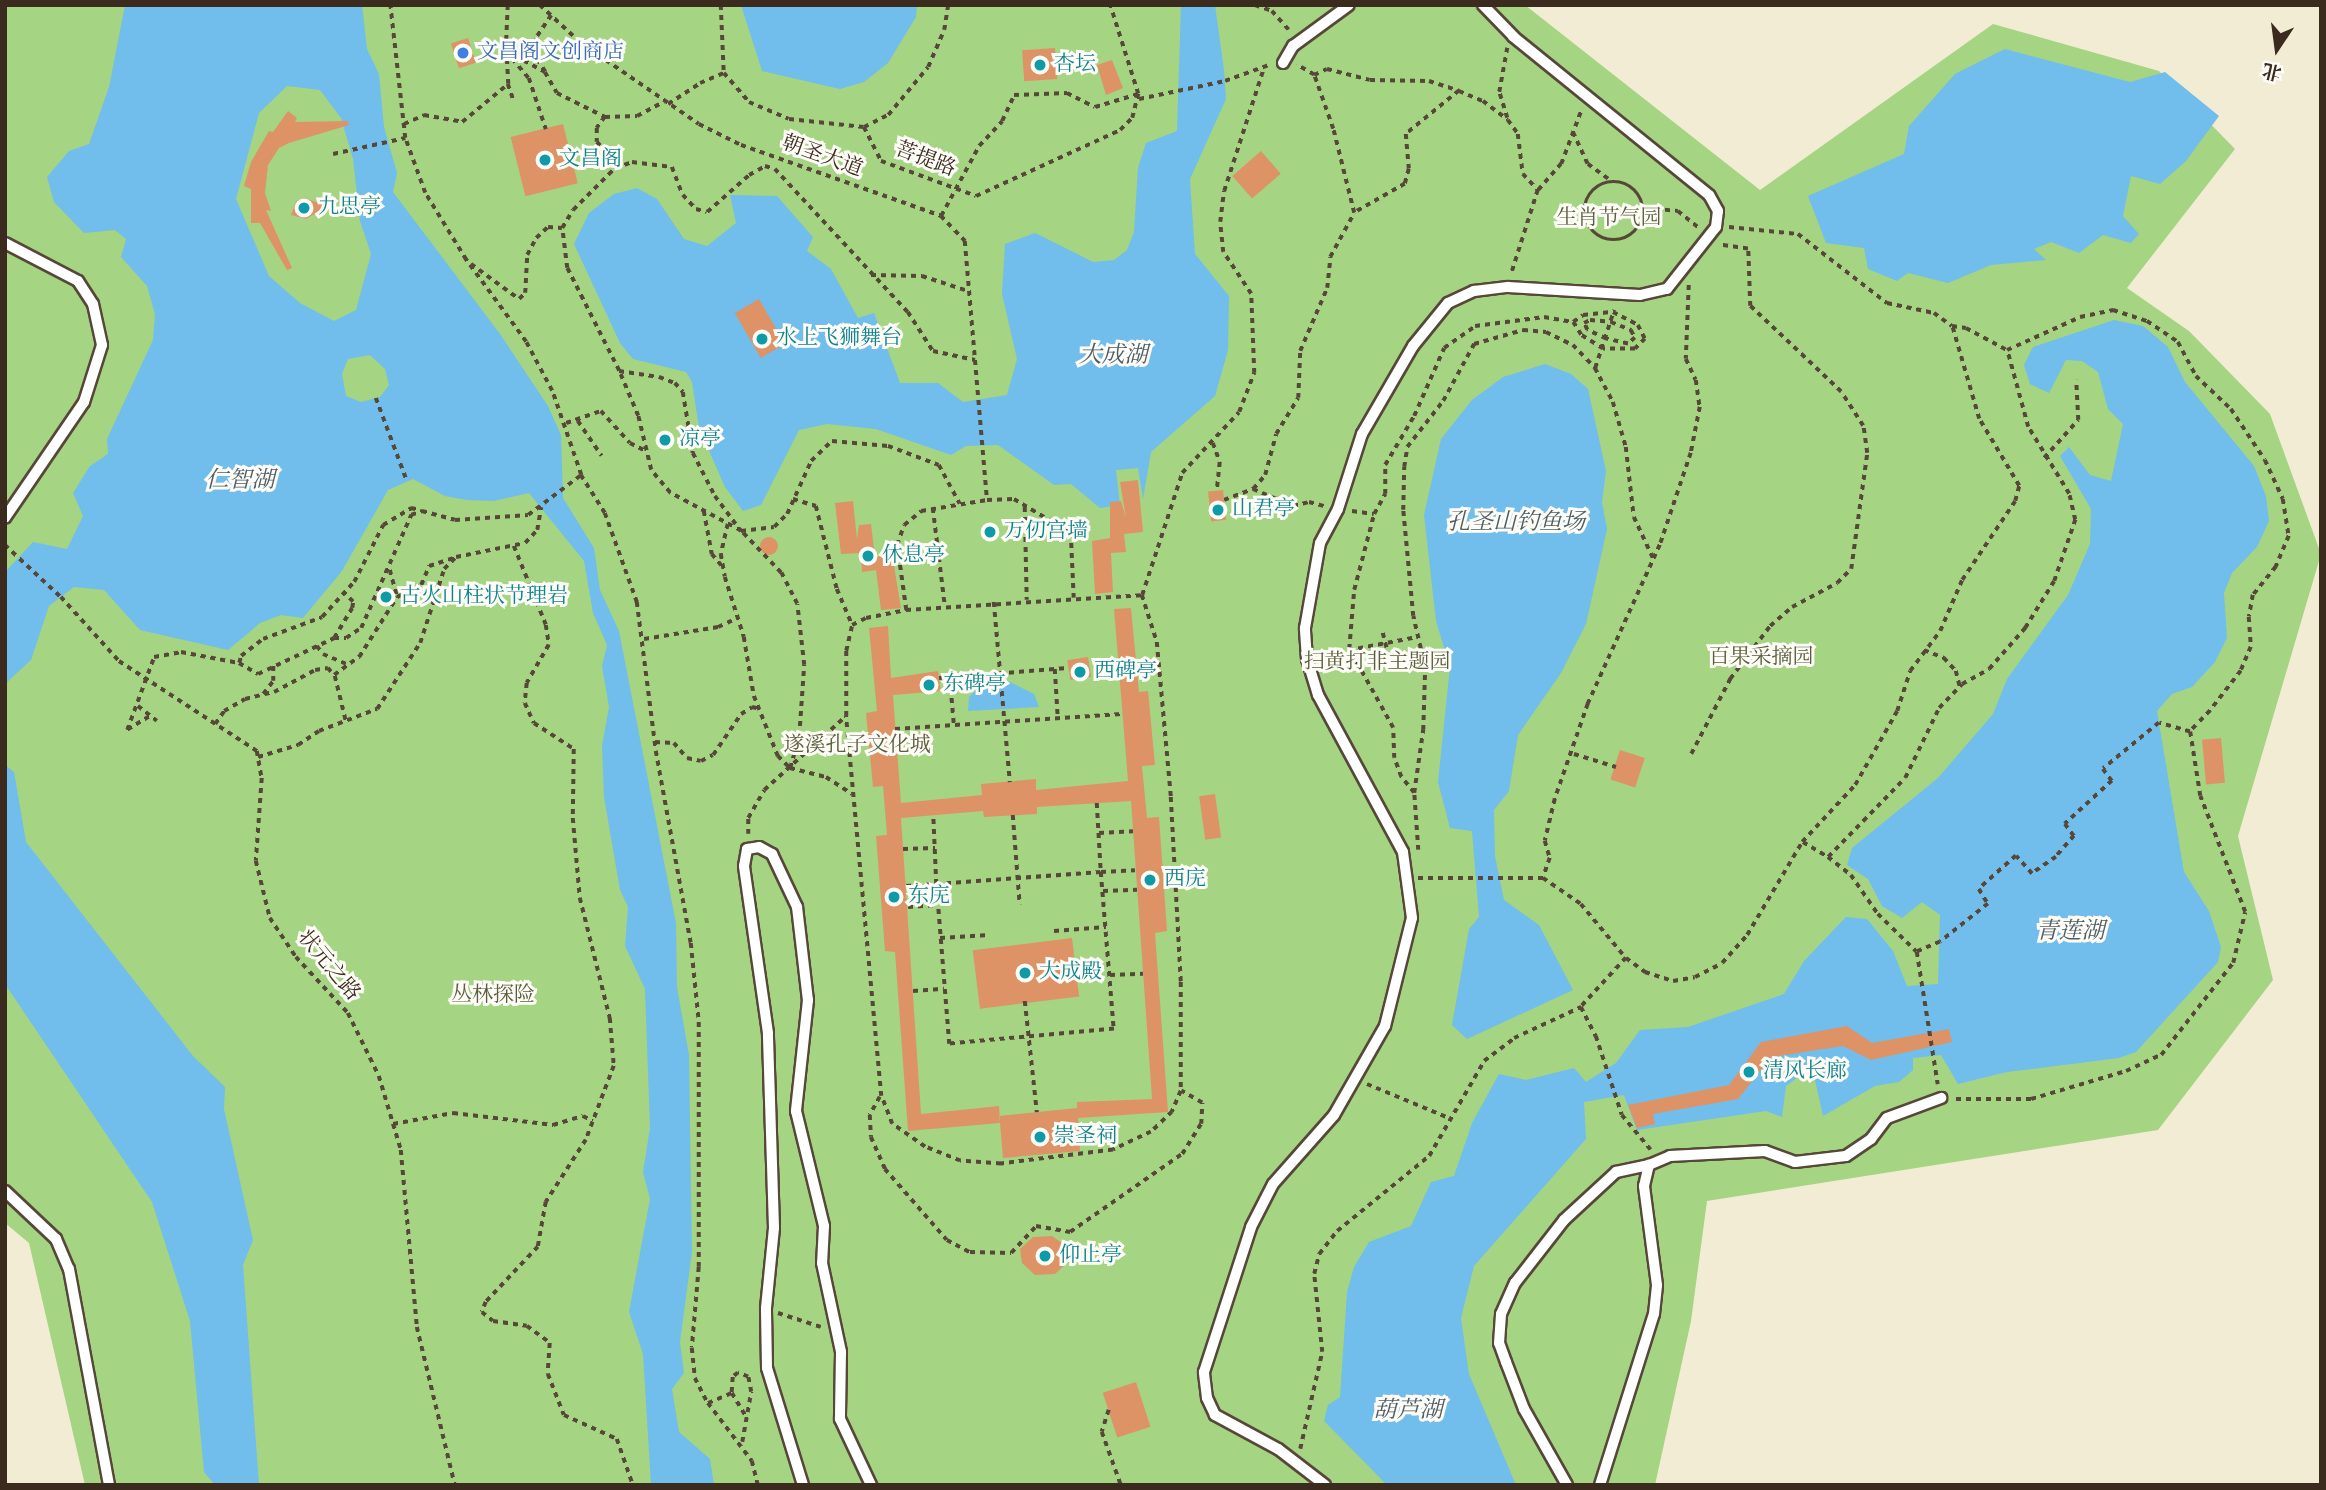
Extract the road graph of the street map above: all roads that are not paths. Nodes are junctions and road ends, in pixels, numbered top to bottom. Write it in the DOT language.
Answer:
graph roads {
  1 [pos="1349,5"];
  2 [pos="1483,5"];
  3 [pos="1283,62"];
  4 [pos="5,243"];
  5 [pos="5,518"];
  6 [pos="1941,1098"];
  7 [pos="1649,1165"];
  8 [pos="5,1191"];
  9 [pos="109,1485"];
  10 [pos="803,1485"];
  11 [pos="871,1485"];
  12 [pos="1325,1485"];
  13 [pos="1567,1485"];
  14 [pos="1600,1485"];
  1 -- 3 [label="lane"];
  2 -- 12 [label="lane"];
  4 -- 5 [label="lane"];
  6 -- 7 [label="lane"];
  7 -- 13 [label="lane"];
  7 -- 14 [label="lane"];
  8 -- 9 [label="lane"];
  10 -- 11 [label="lane"];
}
